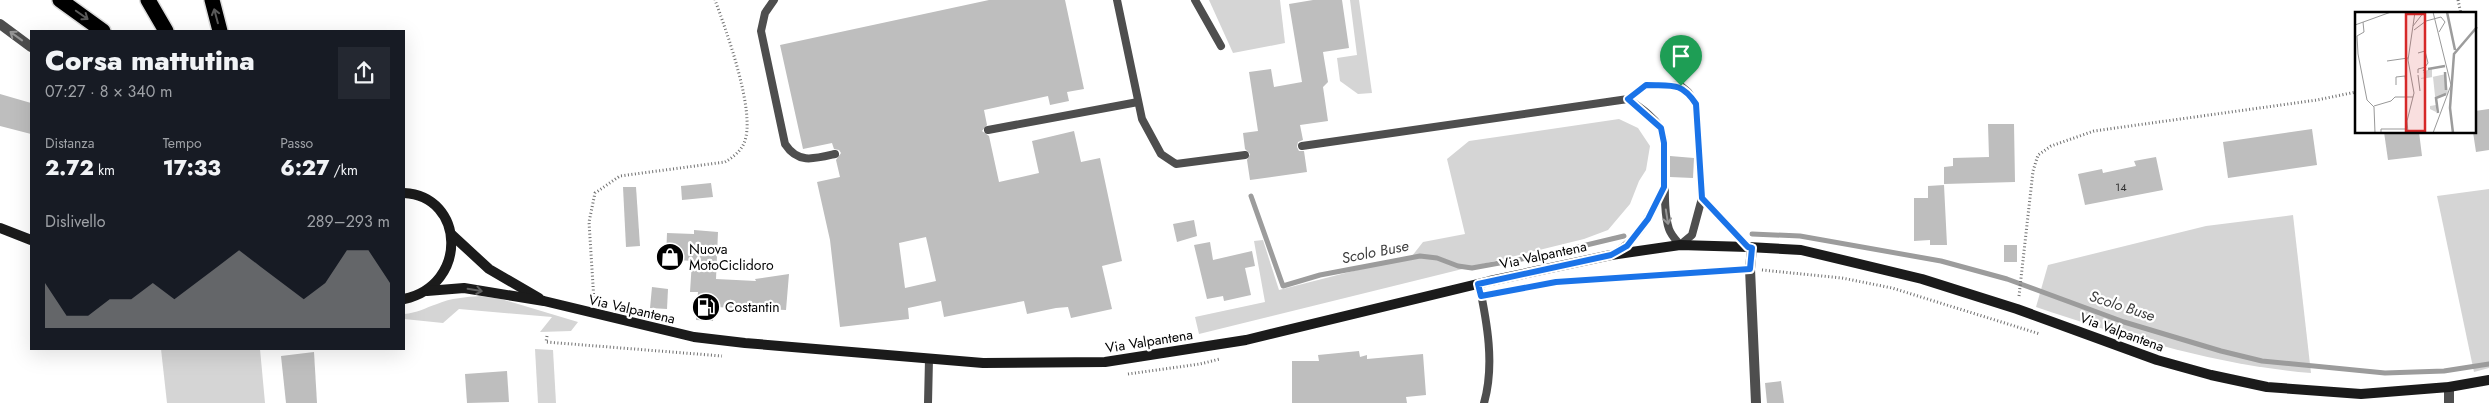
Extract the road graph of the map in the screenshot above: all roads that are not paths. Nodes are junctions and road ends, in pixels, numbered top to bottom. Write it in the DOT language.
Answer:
graph roads {
  1 [pos="60,0"];
  2 [pos="148,0"];
  3 [pos="212,0"];
  4 [pos="774,0"];
  5 [pos="1116,0"];
  6 [pos="1195,0"];
  7 [pos="0,24"];
  8 [pos="102,30"];
  9 [pos="165,30"];
  10 [pos="220,30"];
  11 [pos="30,46"];
  12 [pos="1221,46"];
  13 [pos="1628,99"];
  14 [pos="1138,102"];
  15 [pos="988,130"];
  16 [pos="1302,146"];
  17 [pos="835,154"];
  18 [pos="1246,155"];
  19 [pos="1664,187"];
  20 [pos="405,192"];
  21 [pos="1702,198"];
  22 [pos="0,228"];
  23 [pos="451,234"];
  24 [pos="30,240"];
  25 [pos="1680,245"];
  26 [pos="1750,247"];
  27 [pos="1611,255"];
  28 [pos="1478,284"];
  29 [pos="427,291"];
  30 [pos="405,299"];
  31 [pos="544,301"];
  32 [pos="929,359"];
  33 [pos="2489,380"];
  34 [pos="2449,387"];
  35 [pos="928,403"];
  36 [pos="1484,403"];
  37 [pos="1756,403"];
  38 [pos="2449,403"];
  1 -- 8 [label="highway, one-way"];
  2 -- 9 [label="highway"];
  10 -- 3 [label="highway, one-way"];
  4 -- 17 [label="lane"];
  5 -- 14 [label="lane"];
  6 -- 12 [label="lane"];
  11 -- 7 [label="street, one-way"];
  13 -- 16 [label="lane"];
  13 -- 19 [label="lane"];
  13 -- 21 [label="lane"];
  14 -- 15 [label="lane"];
  14 -- 18 [label="lane"];
  19 -- 25 [label="lane, one-way"];
  19 -- 27 [label="lane"];
  20 -- 23 [label="street, Via Valpantena"];
  21 -- 25 [label="lane"];
  21 -- 26 [label="lane"];
  22 -- 24 [label="street"];
  23 -- 29 [label="street, Via Valpantena"];
  23 -- 31 [label="street, Via Valpantena"];
  25 -- 26 [label="street, Via Valpantena"];
  25 -- 27 [label="street, Via Valpantena"];
  26 -- 34 [label="street, Via Valpantena"];
  26 -- 37 [label="street"];
  27 -- 28 [label="street, Via Valpantena"];
  28 -- 32 [label="street, Via Valpantena"];
  28 -- 36 [label="lane"];
  29 -- 30 [label="street, Via Valpantena"];
  29 -- 31 [label="street, Via Valpantena, one-way"];
  31 -- 32 [label="street, Via Valpantena"];
  32 -- 35 [label="lane"];
  33 -- 34 [label="street, Via Valpantena"];
  34 -- 38 [label="street"];
}
